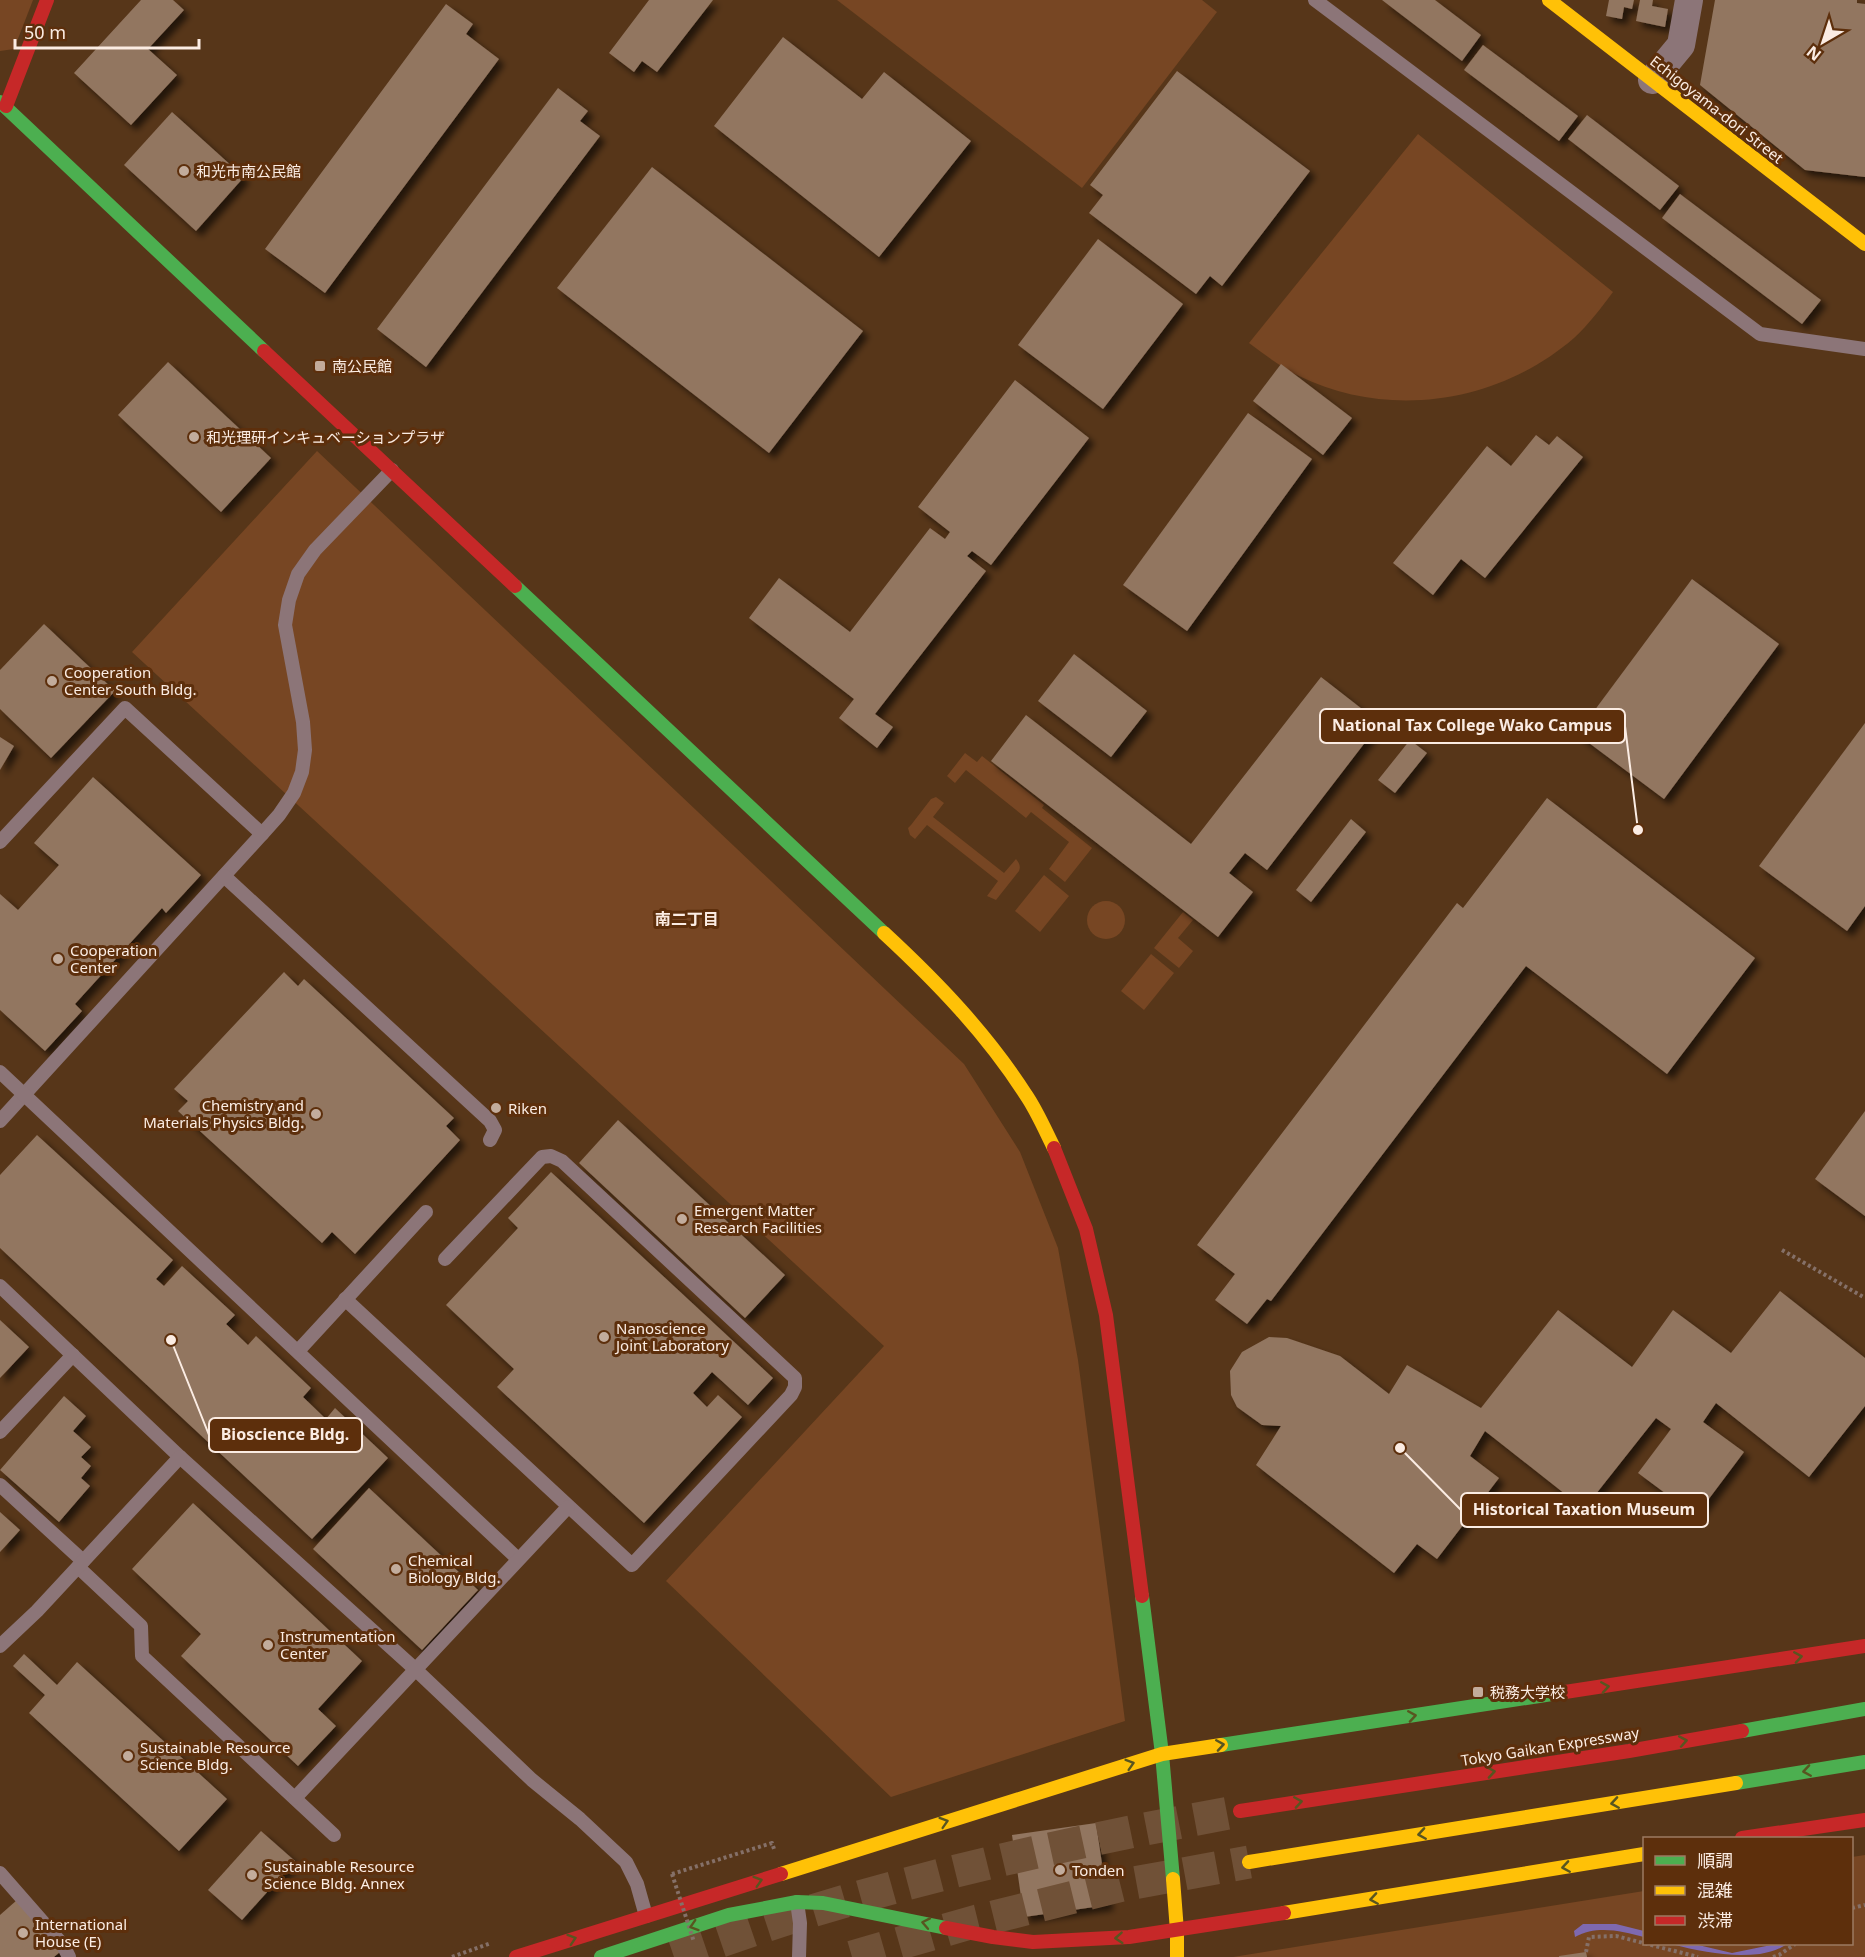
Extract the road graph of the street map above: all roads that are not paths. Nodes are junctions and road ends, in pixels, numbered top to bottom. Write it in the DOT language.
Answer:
graph roads {
  1 [pos="47,0"];
  2 [pos="1315,0"];
  3 [pos="1549,0"];
  4 [pos="1689,0"];
  5 [pos="1652,80"];
  6 [pos="3,104"];
  7 [pos="1865,244"];
  8 [pos="1865,349"];
  9 [pos="392,470"];
  10 [pos="262,834"];
  11 [pos="0,842"];
  12 [pos="224,876"];
  13 [pos="0,1072"];
  14 [pos="24,1095"];
  15 [pos="0,1121"];
  16 [pos="490,1140"];
  17 [pos="426,1212"];
  18 [pos="445,1259"];
  19 [pos="0,1286"];
  20 [pos="345,1299"];
  21 [pos="298,1351"];
  22 [pos="73,1355"];
  23 [pos="0,1432"];
  24 [pos="180,1457"];
  25 [pos="0,1485"];
  26 [pos="568,1507"];
  27 [pos="518,1559"];
  28 [pos="81,1564"];
  29 [pos="0,1646"];
  30 [pos="1865,1646"];
  31 [pos="415,1669"];
  32 [pos="1865,1709"];
  33 [pos="1162,1754"];
  34 [pos="1865,1762"];
  35 [pos="296,1798"];
  36 [pos="1240,1811"];
  37 [pos="1865,1820"];
  38 [pos="334,1836"];
  39 [pos="1755,1837"];
  40 [pos="1643,1854"];
  41 [pos="1249,1862"];
  42 [pos="0,1873"];
  43 [pos="797,1902"];
  44 [pos="646,1916"];
  45 [pos="1177,1931"];
  46 [pos="69,1957"];
  47 [pos="516,1957"];
  48 [pos="601,1957"];
  49 [pos="799,1957"];
  50 [pos="1177,1957"];
  1 -- 6 [label="main road"];
  2 -- 8 [label="lane"];
  3 -- 5 [label="main road, Echigoyama-dori Street"];
  4 -- 5 [label="street"];
  5 -- 7 [label="main road, Echigoyama-dori Street"];
  6 -- 9 [label="main road"];
  9 -- 10 [label="lane"];
  9 -- 33 [label="main road"];
  10 -- 11 [label="lane"];
  10 -- 12 [label="lane"];
  12 -- 14 [label="lane"];
  12 -- 16 [label="lane"];
  13 -- 14 [label="lane"];
  14 -- 15 [label="lane"];
  14 -- 21 [label="lane"];
  17 -- 20 [label="lane"];
  18 -- 26 [label="lane"];
  19 -- 22 [label="lane"];
  20 -- 21 [label="lane"];
  20 -- 26 [label="lane"];
  21 -- 27 [label="lane"];
  22 -- 23 [label="lane"];
  22 -- 24 [label="lane"];
  24 -- 28 [label="lane"];
  24 -- 31 [label="lane"];
  25 -- 28 [label="lane"];
  26 -- 27 [label="lane"];
  27 -- 31 [label="lane"];
  28 -- 29 [label="lane"];
  28 -- 35 [label="lane"];
  33 -- 30 [label="main road, one-way"];
  31 -- 35 [label="lane"];
  31 -- 44 [label="lane"];
  36 -- 32 [label="main road, Tokyo Gaikan Expressway, one-way"];
  44 -- 33 [label="main road, one-way"];
  33 -- 45 [label="main road"];
  34 -- 41 [label="main road, one-way"];
  35 -- 38 [label="lane"];
  37 -- 39 [label="main road"];
  40 -- 45 [label="main road, one-way"];
  42 -- 46 [label="lane"];
  45 -- 43 [label="main road, one-way"];
  43 -- 48 [label="main road, one-way"];
  43 -- 49 [label="lane"];
  47 -- 44 [label="main road, one-way"];
  45 -- 50 [label="main road"];
}
